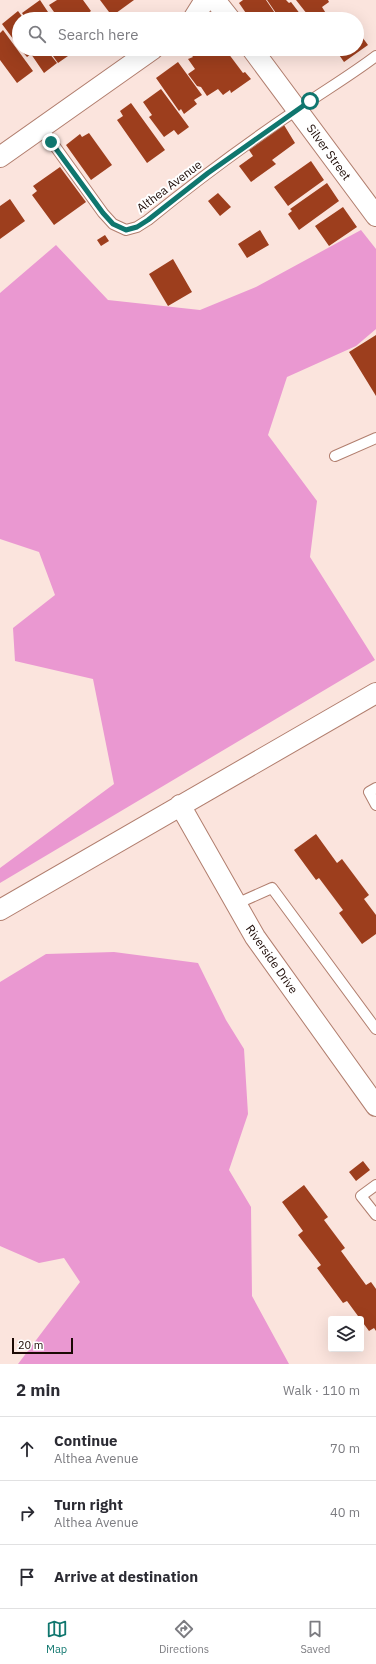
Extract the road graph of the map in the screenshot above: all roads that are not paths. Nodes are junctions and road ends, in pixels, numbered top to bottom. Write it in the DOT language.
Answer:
graph roads {
  1 [pos="205,0"];
  2 [pos="215,0"];
  3 [pos="197,12"];
  4 [pos="224,12"];
  5 [pos="143,56"];
  6 [pos="257,56"];
  7 [pos="376,56"];
  8 [pos="298,109"];
  9 [pos="41,127"];
  10 [pos="0,157"];
  11 [pos="376,216"];
  12 [pos="376,438"];
  13 [pos="335,456"];
  14 [pos="376,693"];
  15 [pos="376,788"];
  16 [pos="376,804"];
  17 [pos="180,805"];
  18 [pos="236,904"];
  19 [pos="0,910"];
  20 [pos="376,1029"];
  21 [pos="376,1106"];
  22 [pos="376,1185"];
  23 [pos="376,1215"];
  1 -- 3 [label="street"];
  2 -- 4 [label="street"];
  5 -- 9 [label="street"];
  6 -- 8 [label="street, Silver Street"];
  7 -- 8 [label="lane"];
  8 -- 9 [label="lane, Althea Avenue"];
  8 -- 11 [label="street, Silver Street"];
  9 -- 10 [label="street"];
  12 -- 13 [label="lane"];
  14 -- 17 [label="street"];
  15 -- 16 [label="lane"];
  17 -- 18 [label="street, Riverside Drive"];
  17 -- 19 [label="street"];
  18 -- 20 [label="lane"];
  18 -- 21 [label="street, Riverside Drive"];
  22 -- 23 [label="lane"];
}
